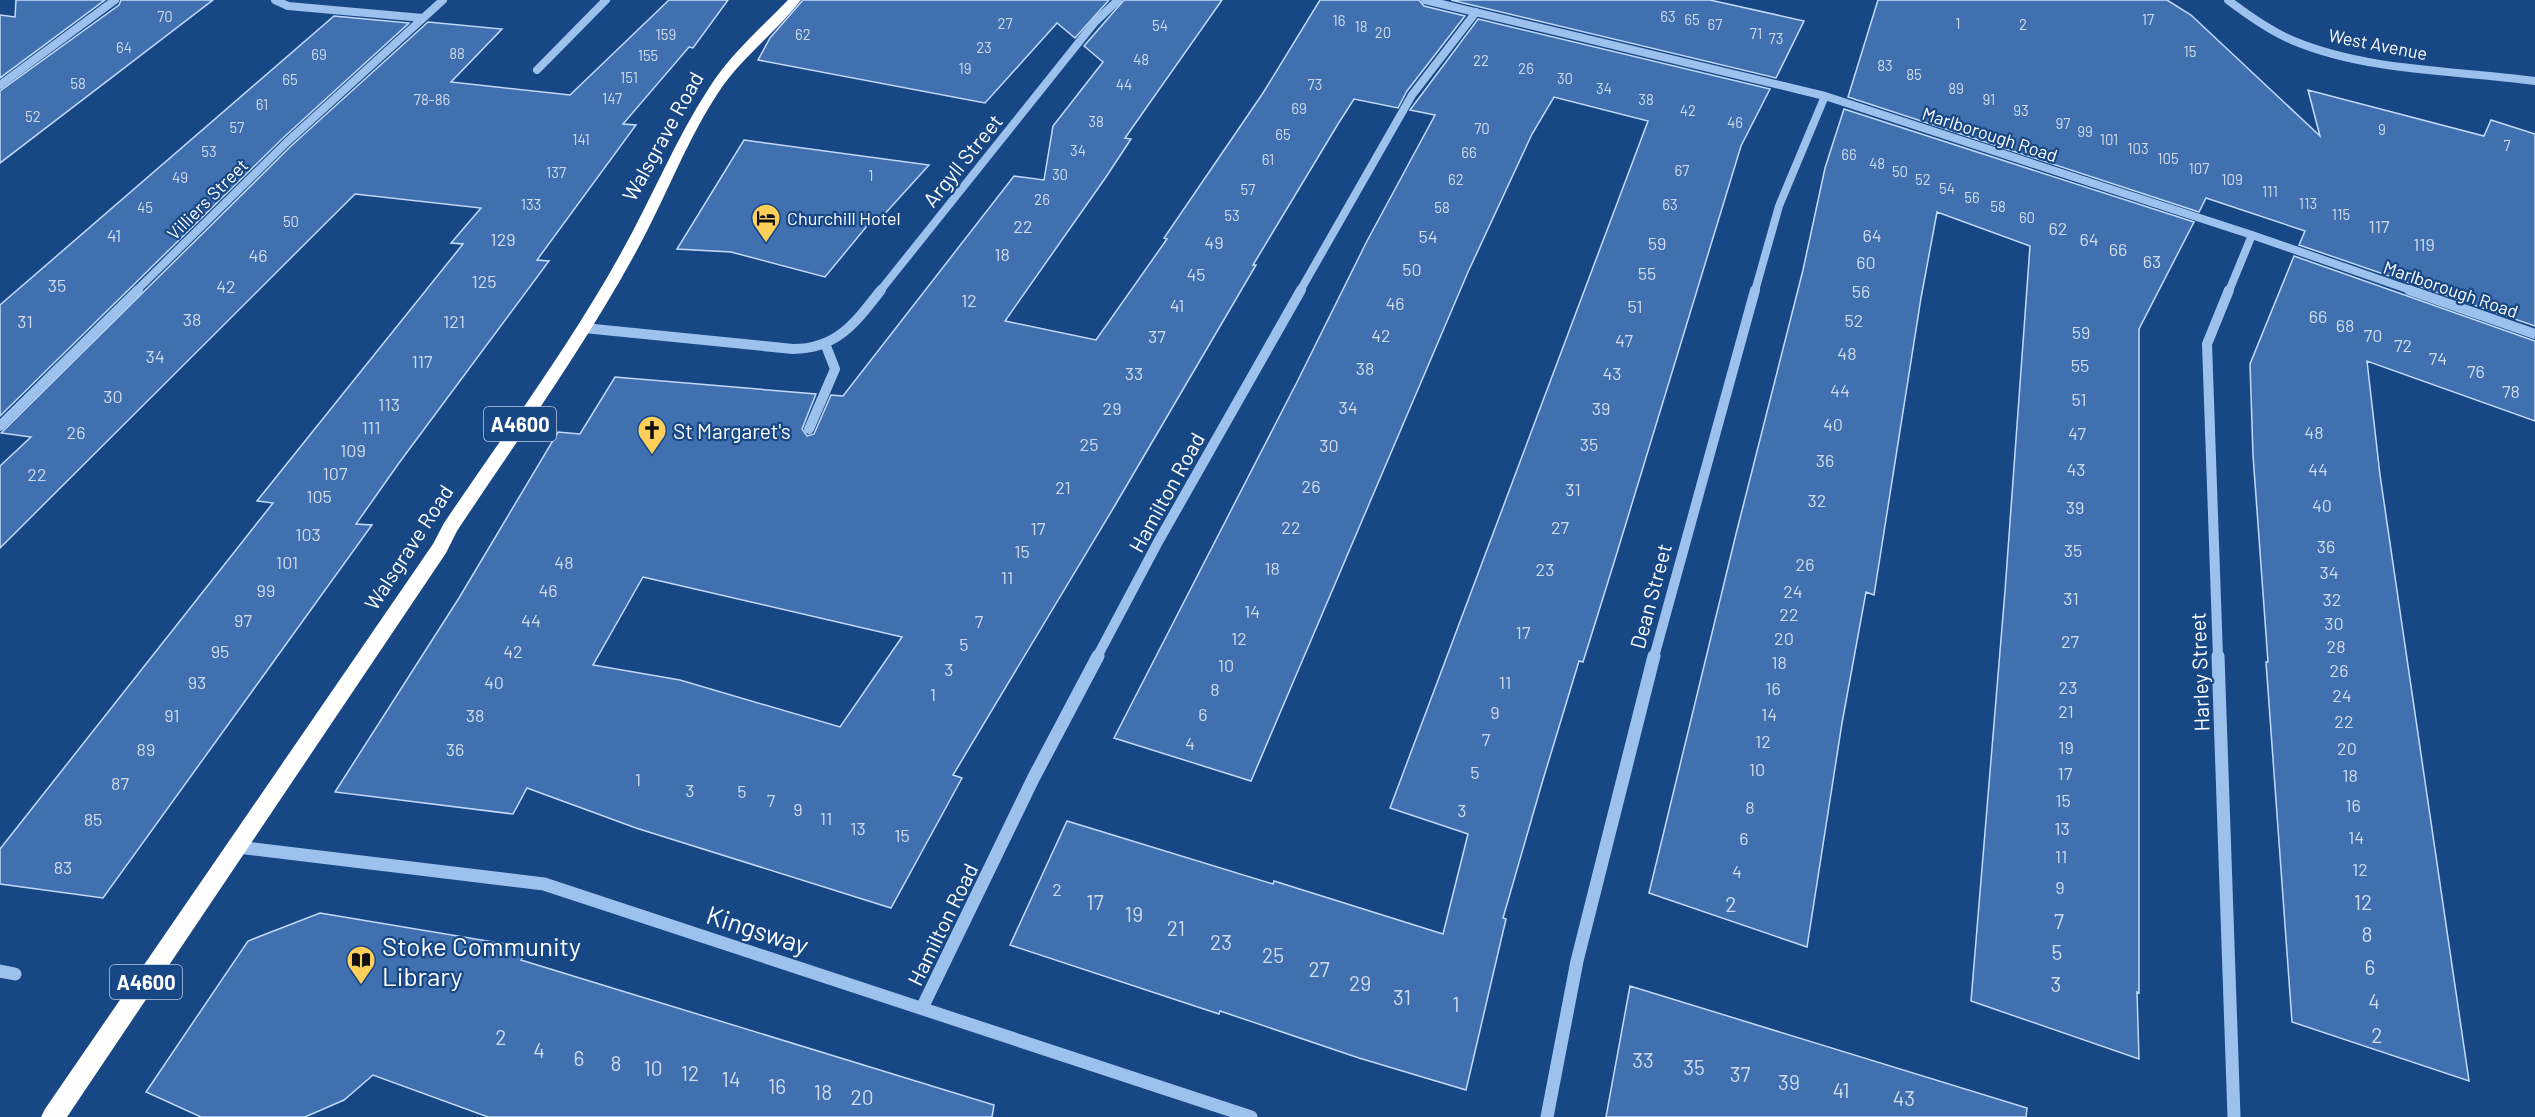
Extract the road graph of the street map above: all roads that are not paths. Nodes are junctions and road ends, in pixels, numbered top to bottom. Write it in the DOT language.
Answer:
graph roads {
  1 [pos="115,0"];
  2 [pos="275,0"];
  3 [pos="443,0"];
  4 [pos="606,0"];
  5 [pos="795,0"];
  6 [pos="1118,0"];
  7 [pos="1425,0"];
  8 [pos="2228,0"];
  9 [pos="1476,12"];
  10 [pos="423,18"];
  11 [pos="537,70"];
  12 [pos="2535,81"];
  13 [pos="0,85"];
  14 [pos="1825,96"];
  15 [pos="2252,235"];
  16 [pos="584,328"];
  17 [pos="2535,334"];
  18 [pos="826,346"];
  19 [pos="0,426"];
  20 [pos="809,429"];
  21 [pos="237,847"];
  22 [pos="0,971"];
  23 [pos="15,974"];
  24 [pos="922,1008"];
  25 [pos="53,1117"];
  26 [pos="1251,1117"];
  27 [pos="1547,1117"];
  28 [pos="2234,1117"];
  1 -- 13 [label="street"];
  2 -- 10 [label="street"];
  3 -- 10 [label="street, Villiers Street"];
  4 -- 11 [label="street"];
  5 -- 16 [label="highway, Walsgrave Road / A4600"];
  6 -- 18 [label="street, Argyll Street"];
  7 -- 9 [label="street, Marlborough Road"];
  8 -- 12 [label="street, West Avenue"];
  9 -- 14 [label="street, Marlborough Road"];
  9 -- 24 [label="street, Hamilton Road"];
  10 -- 19 [label="street, Villiers Street"];
  14 -- 15 [label="street, Marlborough Road"];
  14 -- 27 [label="street, Dean Street"];
  15 -- 17 [label="street, Marlborough Road"];
  15 -- 28 [label="street, Harley Street"];
  16 -- 18 [label="street"];
  16 -- 21 [label="highway, Walsgrave Road / A4600"];
  18 -- 20 [label="street"];
  21 -- 24 [label="street, Kingsway"];
  21 -- 25 [label="highway, Walsgrave Road / A4600"];
  22 -- 23 [label="street"];
  24 -- 26 [label="street, Kingsway"];
}
